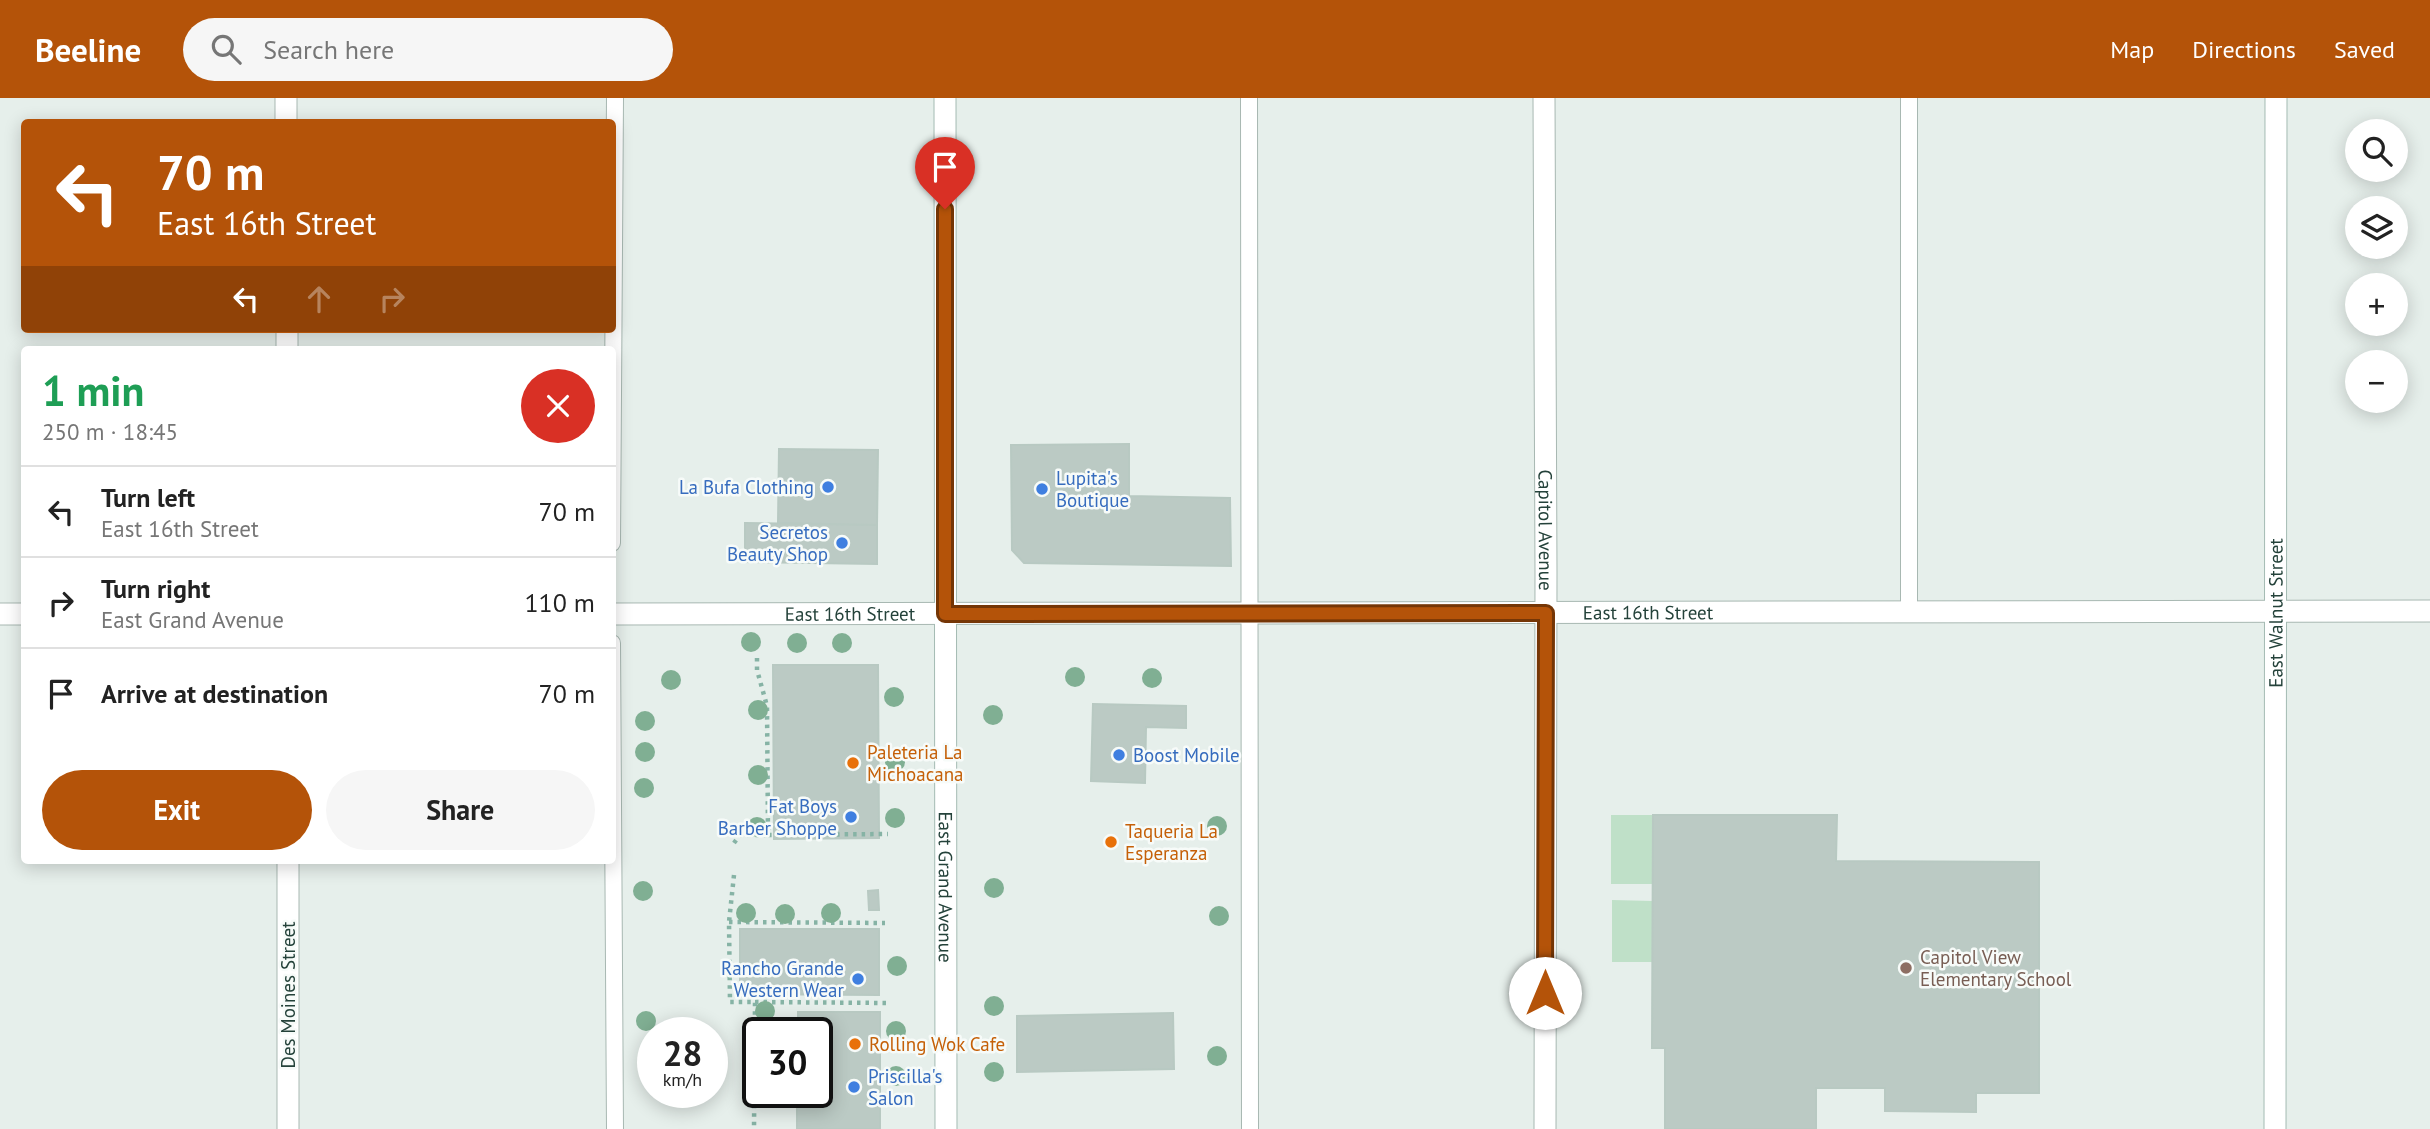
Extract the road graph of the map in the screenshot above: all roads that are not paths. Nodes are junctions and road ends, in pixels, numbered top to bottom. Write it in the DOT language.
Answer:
graph roads {
  1 [pos="286,98"];
  2 [pos="615,98"];
  3 [pos="944,98"];
  4 [pos="1249,98"];
  5 [pos="1544,98"];
  6 [pos="1909,98"];
  7 [pos="2276,98"];
  8 [pos="286,119"];
  9 [pos="615,119"];
  10 [pos="2274,610"];
  11 [pos="1909,611"];
  12 [pos="2430,611"];
  13 [pos="1250,613"];
  14 [pos="1546,613"];
  15 [pos="0,614"];
  16 [pos="21,614"];
  17 [pos="616,614"];
  18 [pos="945,614"];
  19 [pos="288,864"];
  20 [pos="613,864"];
  21 [pos="288,1129"];
  22 [pos="615,1129"];
  23 [pos="946,1129"];
  24 [pos="1250,1129"];
  25 [pos="1545,1129"];
  26 [pos="2275,1129"];
  1 -- 8 [label="street"];
  2 -- 9 [label="lane"];
  3 -- 18 [label="street, East Grand Avenue"];
  4 -- 13 [label="lane"];
  5 -- 14 [label="street, Capitol Avenue"];
  6 -- 11 [label="lane"];
  7 -- 10 [label="street, East Walnut Street"];
  10 -- 11 [label="street, East 16th Street"];
  10 -- 12 [label="street, East 16th Street"];
  10 -- 26 [label="street, East Walnut Street"];
  11 -- 14 [label="street, East 16th Street"];
  13 -- 14 [label="street, East 16th Street"];
  13 -- 18 [label="street, East 16th Street"];
  13 -- 24 [label="lane"];
  14 -- 25 [label="street, Capitol Avenue"];
  15 -- 16 [label="street"];
  17 -- 18 [label="street, East 16th Street"];
  18 -- 23 [label="street, East Grand Avenue"];
  19 -- 21 [label="street, Des Moines Street"];
  20 -- 22 [label="lane"];
}
